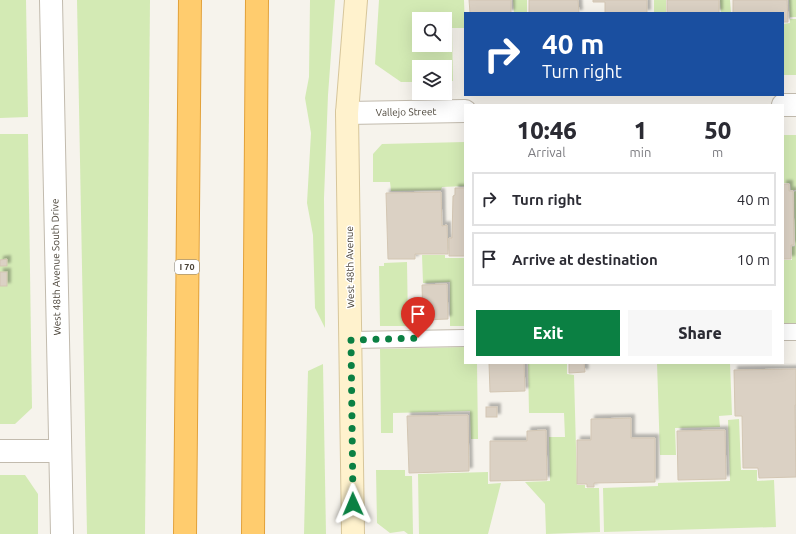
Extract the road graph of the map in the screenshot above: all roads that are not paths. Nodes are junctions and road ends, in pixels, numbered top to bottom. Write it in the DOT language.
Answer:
graph roads {
  1 [pos="51,0"];
  2 [pos="190,0"];
  3 [pos="257,0"];
  4 [pos="356,0"];
  5 [pos="784,105"];
  6 [pos="796,105"];
  7 [pos="464,111"];
  8 [pos="347,113"];
  9 [pos="784,332"];
  10 [pos="796,332"];
  11 [pos="464,338"];
  12 [pos="351,340"];
  13 [pos="0,451"];
  14 [pos="60,451"];
  15 [pos="62,534"];
  16 [pos="185,534"];
  17 [pos="253,534"];
  18 [pos="353,534"];
  1 -- 14 [label="street, West 48th Avenue South Drive"];
  2 -- 16 [label="highway, I 70"];
  3 -- 17 [label="highway"];
  4 -- 8 [label="street, West 48th Avenue"];
  5 -- 6 [label="street"];
  7 -- 8 [label="street, Vallejo Street"];
  8 -- 12 [label="street, West 48th Avenue"];
  9 -- 10 [label="lane"];
  11 -- 12 [label="lane"];
  12 -- 18 [label="street, West 48th Avenue"];
  13 -- 14 [label="street"];
  14 -- 15 [label="street, West 48th Avenue South Drive"];
}
